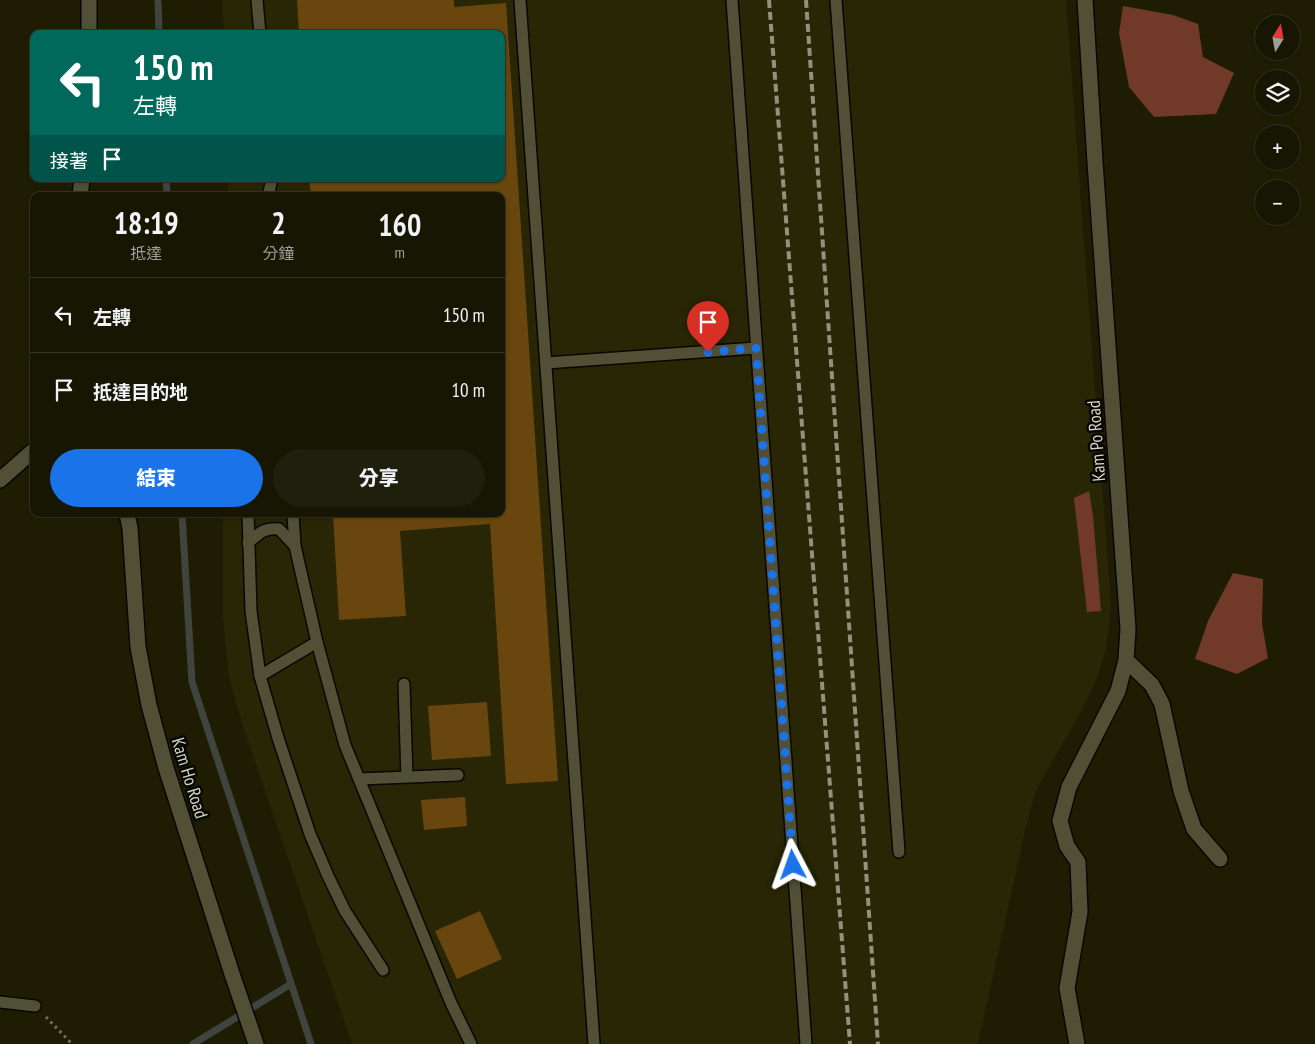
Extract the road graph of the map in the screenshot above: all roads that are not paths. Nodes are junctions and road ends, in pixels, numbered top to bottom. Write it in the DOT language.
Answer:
graph roads {
  1 [pos="89,0"];
  2 [pos="257,0"];
  3 [pos="520,0"];
  4 [pos="732,0"];
  5 [pos="836,0"];
  6 [pos="1085,0"];
  7 [pos="89,30"];
  8 [pos="260,30"];
  9 [pos="756,348"];
  10 [pos="546,363"];
  11 [pos="30,454"];
  12 [pos="0,480"];
  13 [pos="128,517"];
  14 [pos="248,517"];
  15 [pos="293,517"];
  16 [pos="248,542"];
  17 [pos="295,546"];
  18 [pos="317,642"];
  19 [pos="1126,660"];
  20 [pos="260,676"];
  21 [pos="404,684"];
  22 [pos="458,775"];
  23 [pos="408,777"];
  24 [pos="359,780"];
  25 [pos="899,852"];
  26 [pos="1220,860"];
  27 [pos="383,970"];
  28 [pos="0,1002"];
  29 [pos="35,1006"];
  30 [pos="256,1043"];
  31 [pos="471,1044"];
  32 [pos="594,1044"];
  33 [pos="806,1044"];
  34 [pos="1077,1044"];
  1 -- 7 [label="street"];
  2 -- 8 [label="lane"];
  3 -- 10 [label="lane"];
  4 -- 9 [label="lane"];
  5 -- 25 [label="lane"];
  6 -- 19 [label="street, Kam Po Road"];
  9 -- 10 [label="lane"];
  9 -- 33 [label="lane"];
  10 -- 32 [label="lane"];
  11 -- 12 [label="street"];
  13 -- 30 [label="street, Kam Ho Road"];
  14 -- 16 [label="lane"];
  15 -- 17 [label="lane"];
  16 -- 17 [label="lane"];
  16 -- 20 [label="lane"];
  17 -- 18 [label="lane"];
  18 -- 20 [label="lane"];
  18 -- 24 [label="lane"];
  19 -- 26 [label="street"];
  19 -- 34 [label="street, Kam Po Road"];
  20 -- 27 [label="lane"];
  21 -- 23 [label="lane"];
  22 -- 23 [label="lane"];
  23 -- 24 [label="lane"];
  24 -- 31 [label="lane"];
  28 -- 29 [label="lane"];
}
